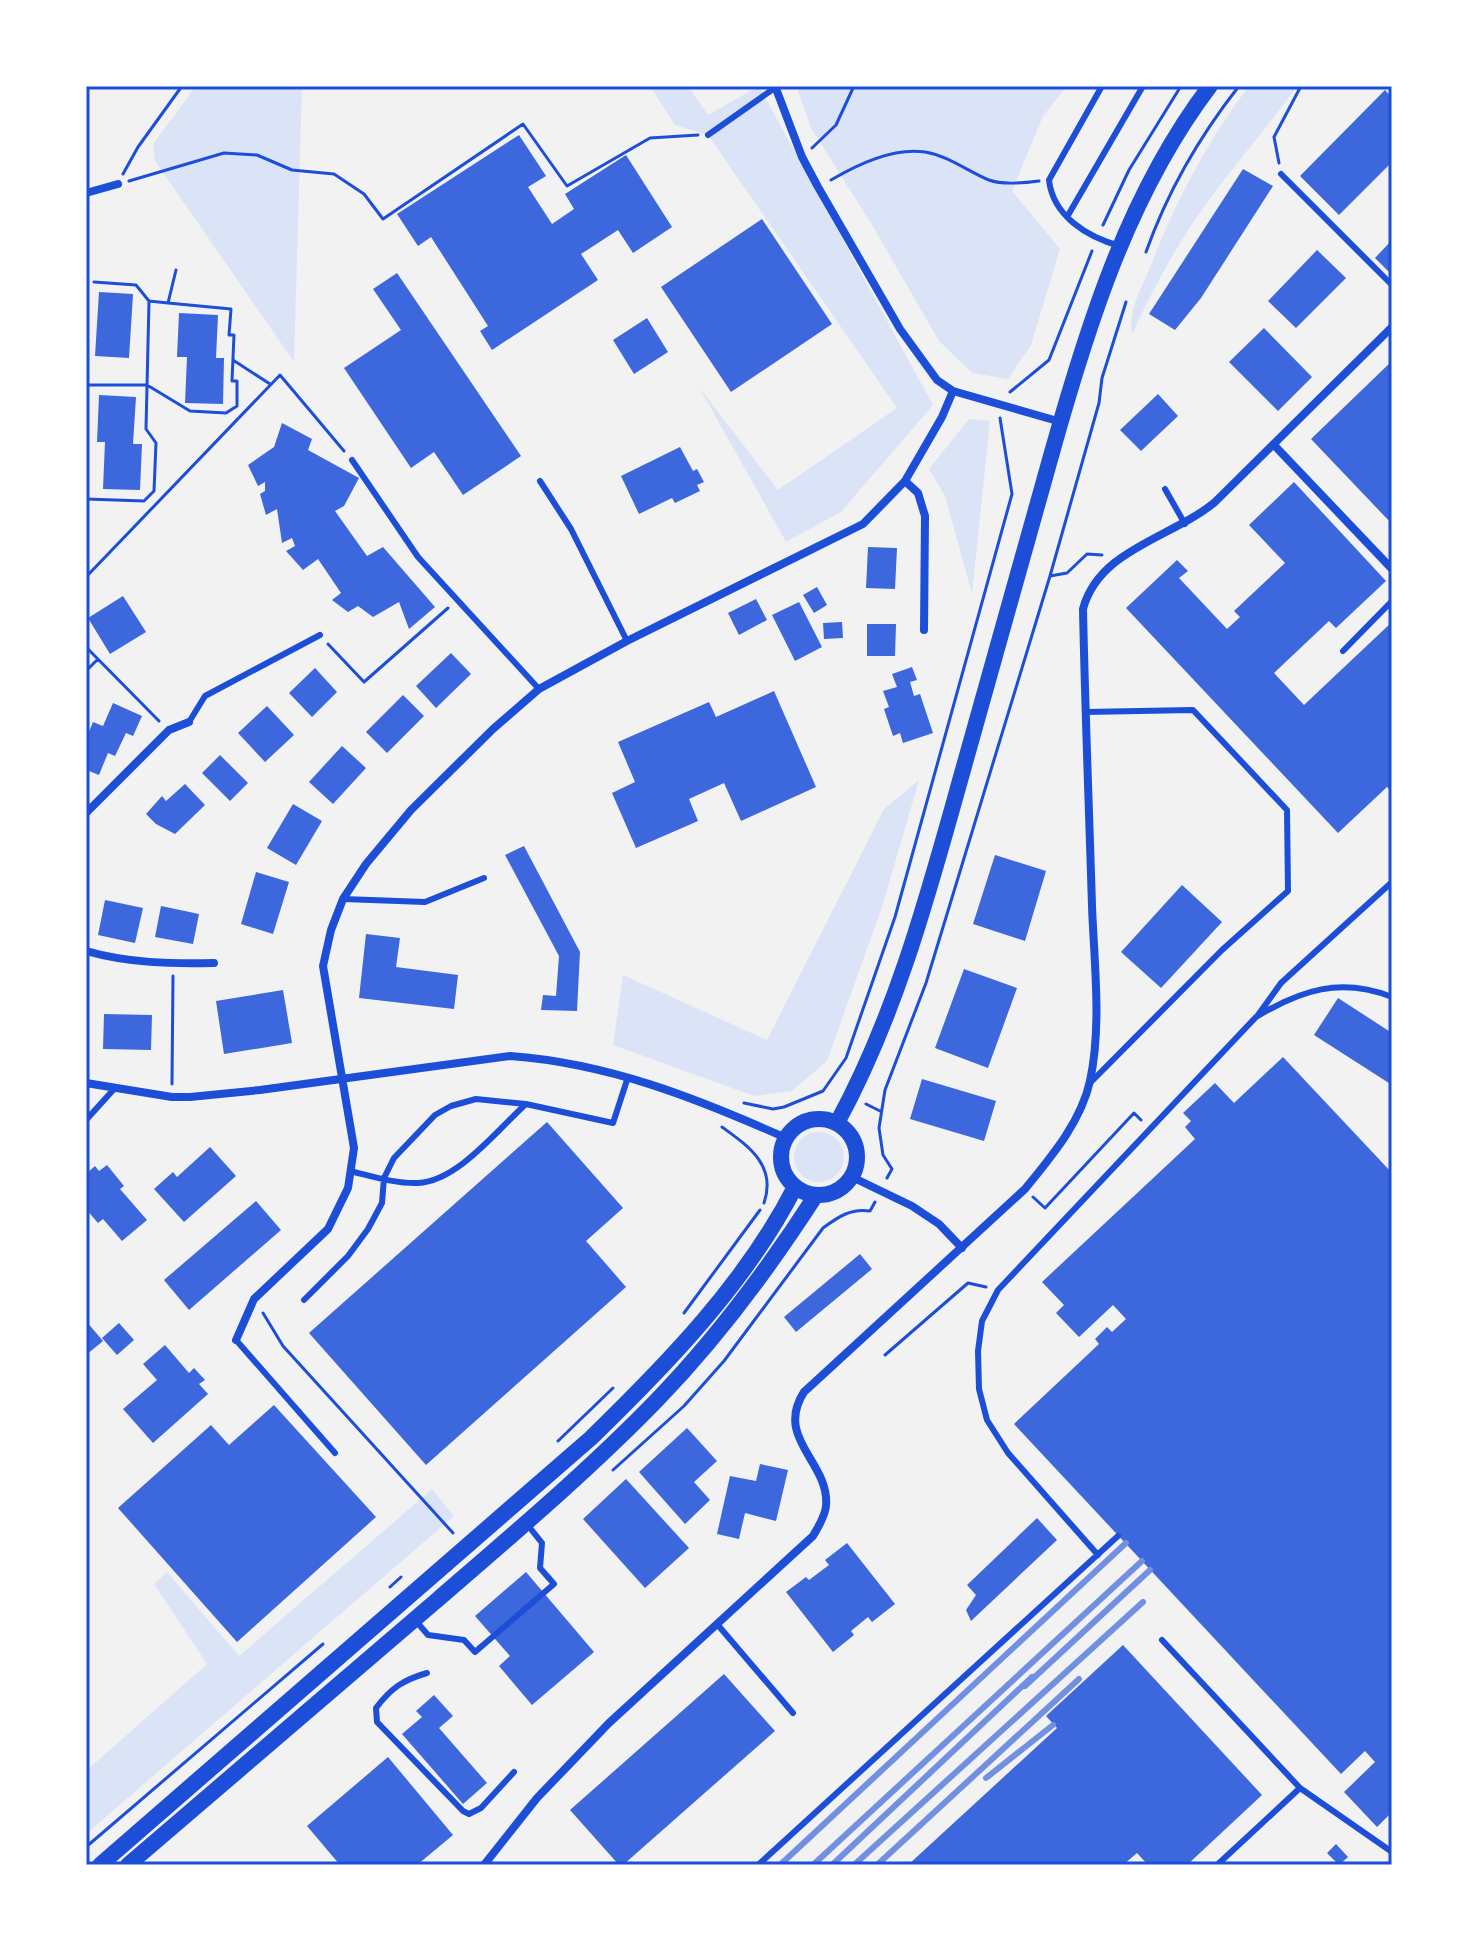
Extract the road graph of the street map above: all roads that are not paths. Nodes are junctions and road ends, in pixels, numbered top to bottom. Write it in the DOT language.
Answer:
graph roads {
  1 [pos="1102,86"];
  2 [pos="1143,86"];
  3 [pos="1210,86"];
  4 [pos="776,87"];
  5 [pos="708,135"];
  6 [pos="1281,174"];
  7 [pos="118,184"];
  8 [pos="86,193"];
  9 [pos="1067,217"];
  10 [pos="1120,246"];
  11 [pos="1392,285"];
  12 [pos="1392,327"];
  13 [pos="953,391"];
  14 [pos="1061,422"];
  15 [pos="1274,445"];
  16 [pos="352,460"];
  17 [pos="540,481"];
  18 [pos="905,481"];
  19 [pos="1165,489"];
  20 [pos="1185,524"];
  21 [pos="1392,569"];
  22 [pos="1392,601"];
  23 [pos="924,630"];
  24 [pos="320,635"];
  25 [pos="627,641"];
  26 [pos="1343,651"];
  27 [pos="539,689"];
  28 [pos="1085,712"];
  29 [pos="189,722"];
  30 [pos="86,813"];
  31 [pos="484,878"];
  32 [pos="1392,882"];
  33 [pos="343,899"];
  34 [pos="86,951"];
  35 [pos="214,963"];
  36 [pos="1392,997"];
  37 [pos="1256,1017"];
  38 [pos="342,1077"];
  39 [pos="628,1077"];
  40 [pos="1090,1082"];
  41 [pos="86,1083"];
  42 [pos="115,1088"];
  43 [pos="526,1104"];
  44 [pos="86,1120"];
  45 [pos="837,1123"];
  46 [pos="786,1138"];
  47 [pos="350,1171"];
  48 [pos="852,1177"];
  49 [pos="384,1178"];
  50 [pos="795,1187"];
  51 [pos="816,1195"];
  52 [pos="962,1248"];
  53 [pos="304,1300"];
  54 [pos="236,1340"];
  55 [pos="335,1453"];
  56 [pos="526,1523"];
  57 [pos="485,1531"];
  58 [pos="1118,1536"];
  59 [pos="1098,1555"];
  60 [pos="415,1619"];
  61 [pos="717,1624"];
  62 [pos="1162,1640"];
  63 [pos="427,1673"];
  64 [pos="793,1713"];
  65 [pos="514,1772"];
  66 [pos="1300,1788"];
  67 [pos="1392,1852"];
  68 [pos="100,1865"];
  69 [pos="128,1865"];
  70 [pos="484,1865"];
  71 [pos="758,1865"];
  72 [pos="1217,1865"];
  1 -- 9 [label="lane"];
  2 -- 9 [label="lane"];
  3 -- 10 [label="main road"];
  4 -- 5 [label="lane"];
  4 -- 13 [label="street"];
  6 -- 11 [label="lane"];
  7 -- 8 [label="street"];
  9 -- 10 [label="lane"];
  10 -- 14 [label="main road"];
  12 -- 15 [label="street"];
  13 -- 14 [label="street"];
  13 -- 18 [label="street"];
  14 -- 45 [label="main road"];
  15 -- 20 [label="street"];
  15 -- 21 [label="street"];
  16 -- 27 [label="lane"];
  17 -- 25 [label="lane"];
  18 -- 23 [label="street"];
  18 -- 25 [label="street"];
  19 -- 20 [label="lane"];
  20 -- 28 [label="street"];
  22 -- 26 [label="lane"];
  24 -- 29 [label="lane"];
  25 -- 27 [label="street"];
  27 -- 33 [label="street"];
  28 -- 40 [label="street"];
  28 -- 40 [label="lane"];
  29 -- 30 [label="street"];
  31 -- 33 [label="lane"];
  32 -- 37 [label="lane"];
  33 -- 38 [label="street"];
  34 -- 35 [label="street"];
  36 -- 37 [label="lane"];
  37 -- 59 [label="lane"];
  38 -- 39 [label="street"];
  38 -- 42 [label="street"];
  38 -- 47 [label="street"];
  39 -- 43 [label="lane"];
  39 -- 46 [label="street"];
  40 -- 52 [label="street"];
  41 -- 42 [label="street"];
  42 -- 44 [label="lane"];
  43 -- 49 [label="lane"];
  43 -- 49 [label="lane"];
  45 -- 46 [label="main road"];
  45 -- 48 [label="main road"];
  46 -- 50 [label="main road"];
  47 -- 49 [label="lane"];
  47 -- 54 [label="street"];
  48 -- 51 [label="main road"];
  48 -- 52 [label="street"];
  49 -- 53 [label="lane"];
  50 -- 51 [label="main road"];
  50 -- 57 [label="main road"];
  51 -- 56 [label="main road"];
  52 -- 61 [label="street"];
  54 -- 55 [label="lane"];
  56 -- 60 [label="main road"];
  56 -- 60 [label="lane"];
  57 -- 60 [label="main road"];
  57 -- 68 [label="main road"];
  58 -- 59 [label="lane"];
  59 -- 71 [label="lane"];
  60 -- 69 [label="main road"];
  61 -- 64 [label="lane"];
  61 -- 70 [label="street"];
  62 -- 66 [label="lane"];
  63 -- 65 [label="lane"];
  66 -- 67 [label="lane"];
  66 -- 72 [label="lane"];
}
